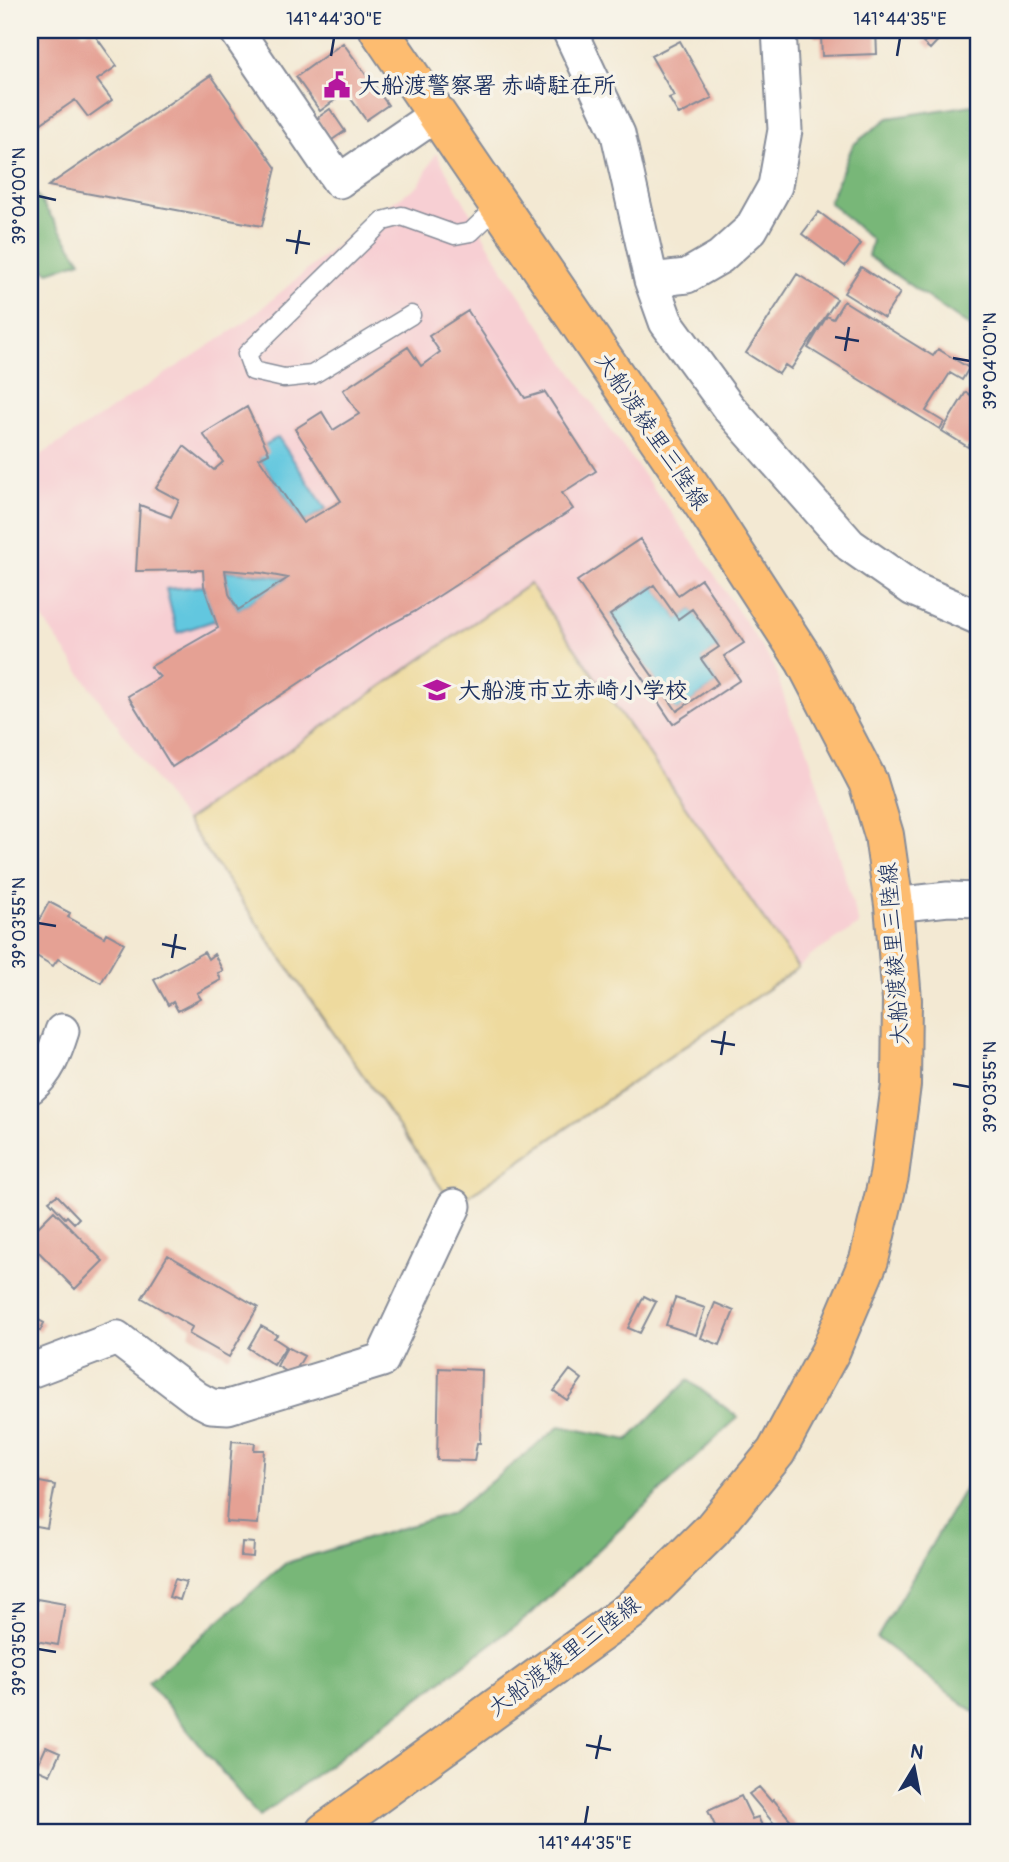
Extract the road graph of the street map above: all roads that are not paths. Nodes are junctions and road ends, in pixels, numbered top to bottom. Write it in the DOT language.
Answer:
graph roads {
  1 [pos="236,30"];
  2 [pos="379,30"];
  3 [pos="569,30"];
  4 [pos="779,30"];
  5 [pos="437,114"];
  6 [pos="498,206"];
  7 [pos="651,280"];
  8 [pos="411,315"];
  9 [pos="979,618"];
  10 [pos="979,900"];
  11 [pos="894,905"];
  12 [pos="62,1031"];
  13 [pos="30,1087"];
  14 [pos="454,1206"];
  15 [pos="30,1371"];
  16 [pos="325,1832"];
  1 -- 5 [label="street"];
  2 -- 5 [label="main road, 大船渡綾里三陸線"];
  3 -- 7 [label="street"];
  4 -- 7 [label="street"];
  5 -- 6 [label="main road, 大船渡綾里三陸線"];
  6 -- 8 [label="lane"];
  6 -- 11 [label="main road, 大船渡綾里三陸線"];
  7 -- 9 [label="street"];
  10 -- 11 [label="street"];
  11 -- 16 [label="main road, 大船渡綾里三陸線"];
  12 -- 13 [label="street"];
  14 -- 15 [label="street"];
}
